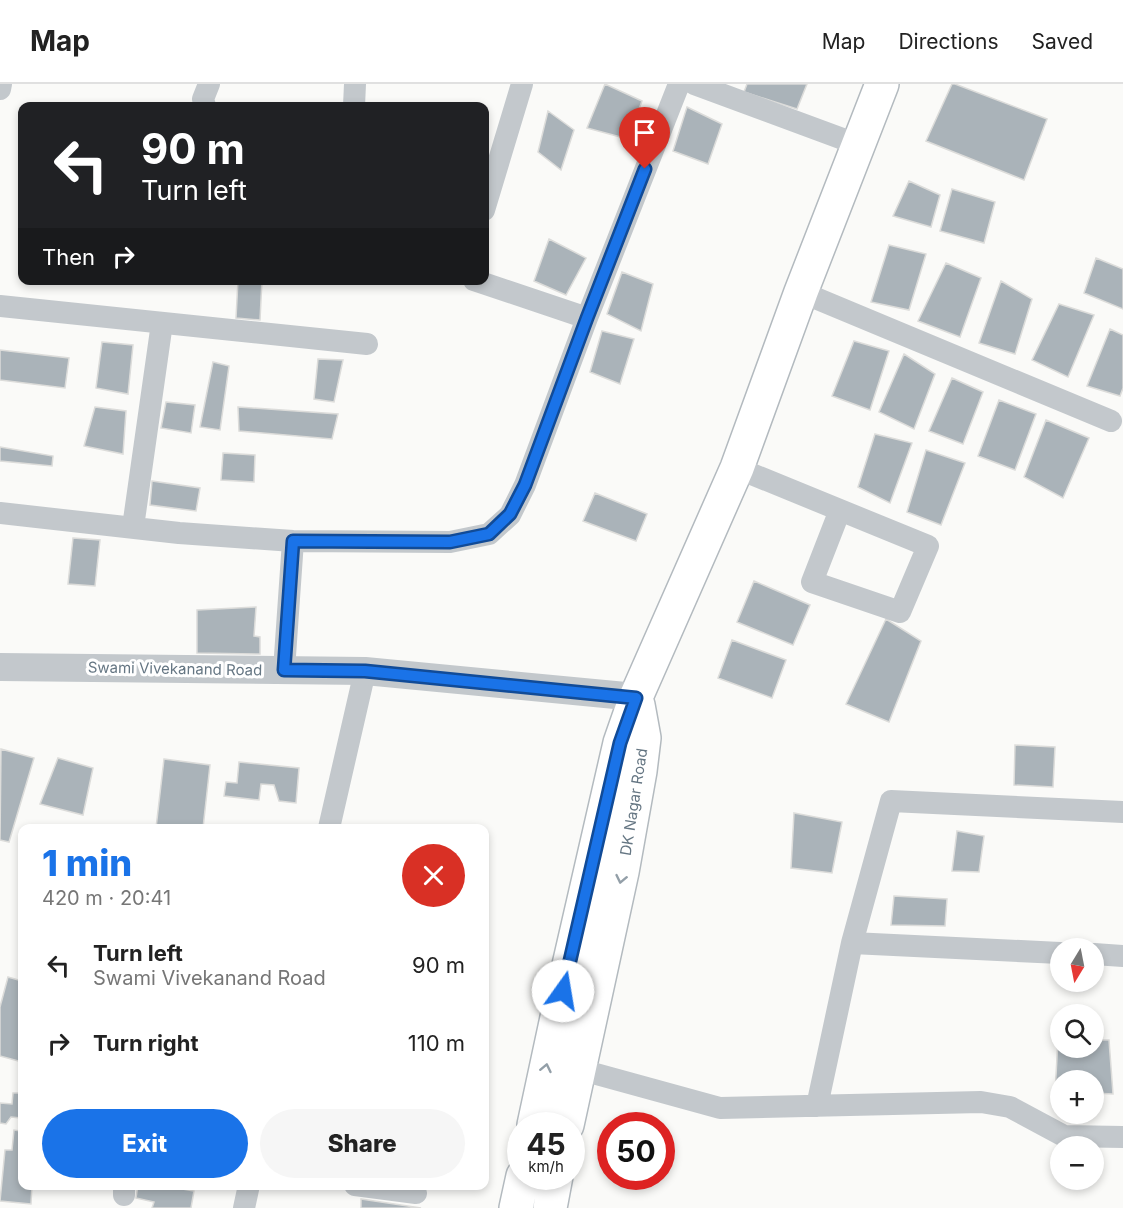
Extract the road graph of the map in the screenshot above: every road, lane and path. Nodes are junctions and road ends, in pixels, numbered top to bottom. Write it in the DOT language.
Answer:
graph roads {
  1 [pos="1,84"];
  2 [pos="209,84"];
  3 [pos="355,84"];
  4 [pos="522,84"];
  5 [pos="679,84"];
  6 [pos="694,84"];
  7 [pos="882,84"];
  8 [pos="0,89"];
  9 [pos="204,102"];
  10 [pos="354,102"];
  11 [pos="859,145"];
  12 [pos="489,193"];
  13 [pos="489,285"];
  14 [pos="801,292"];
  15 [pos="0,306"];
  16 [pos="587,318"];
  17 [pos="162,323"];
  18 [pos="367,344"];
  19 [pos="1111,421"];
  20 [pos="737,468"];
  21 [pos="840,510"];
  22 [pos="0,513"];
  23 [pos="133,527"];
  24 [pos="293,541"];
  25 [pos="0,667"];
  26 [pos="284,670"];
  27 [pos="365,671"];
  28 [pos="636,698"];
  29 [pos="1123,812"];
  30 [pos="330,824"];
  31 [pos="852,943"];
  32 [pos="1050,953"];
  33 [pos="1104,955"];
  34 [pos="1123,956"];
  35 [pos="578,1069"];
  36 [pos="817,1106"];
  37 [pos="537,1112"];
  38 [pos="570,1112"];
  39 [pos="1123,1137"];
  40 [pos="248,1190"];
  41 [pos="393,1190"];
  42 [pos="520,1190"];
  43 [pos="553,1190"];
  44 [pos="416,1193"];
  45 [pos="244,1208"];
  46 [pos="516,1208"];
  47 [pos="550,1208"];
  1 -- 8 [label="street"];
  2 -- 9 [label="street"];
  3 -- 10 [label="street"];
  4 -- 12 [label="street"];
  5 -- 16 [label="street"];
  6 -- 11 [label="street"];
  7 -- 11 [label="main road"];
  11 -- 14 [label="main road"];
  13 -- 16 [label="street"];
  14 -- 19 [label="street"];
  14 -- 20 [label="main road"];
  15 -- 17 [label="street"];
  16 -- 24 [label="street"];
  17 -- 18 [label="street"];
  17 -- 23 [label="street"];
  20 -- 21 [label="street"];
  20 -- 28 [label="main road"];
  21 -- 21 [label="street"];
  22 -- 23 [label="street"];
  23 -- 24 [label="street"];
  24 -- 26 [label="street"];
  25 -- 26 [label="street, Swami Vivekanand Road"];
  26 -- 27 [label="street, Swami Vivekanand Road"];
  27 -- 28 [label="street, Swami Vivekanand Road"];
  27 -- 30 [label="street"];
  28 -- 35 [label="main road, DK Nagar Road, one-way"];
  37 -- 28 [label="main road, DK Nagar Road, one-way"];
  29 -- 31 [label="street"];
  31 -- 32 [label="street"];
  31 -- 36 [label="street"];
  33 -- 34 [label="street"];
  35 -- 36 [label="street"];
  35 -- 38 [label="main road, DK Nagar Road"];
  36 -- 39 [label="street"];
  40 -- 45 [label="street"];
  41 -- 44 [label="street"];
  42 -- 46 [label="main road"];
  43 -- 47 [label="main road"];
}
